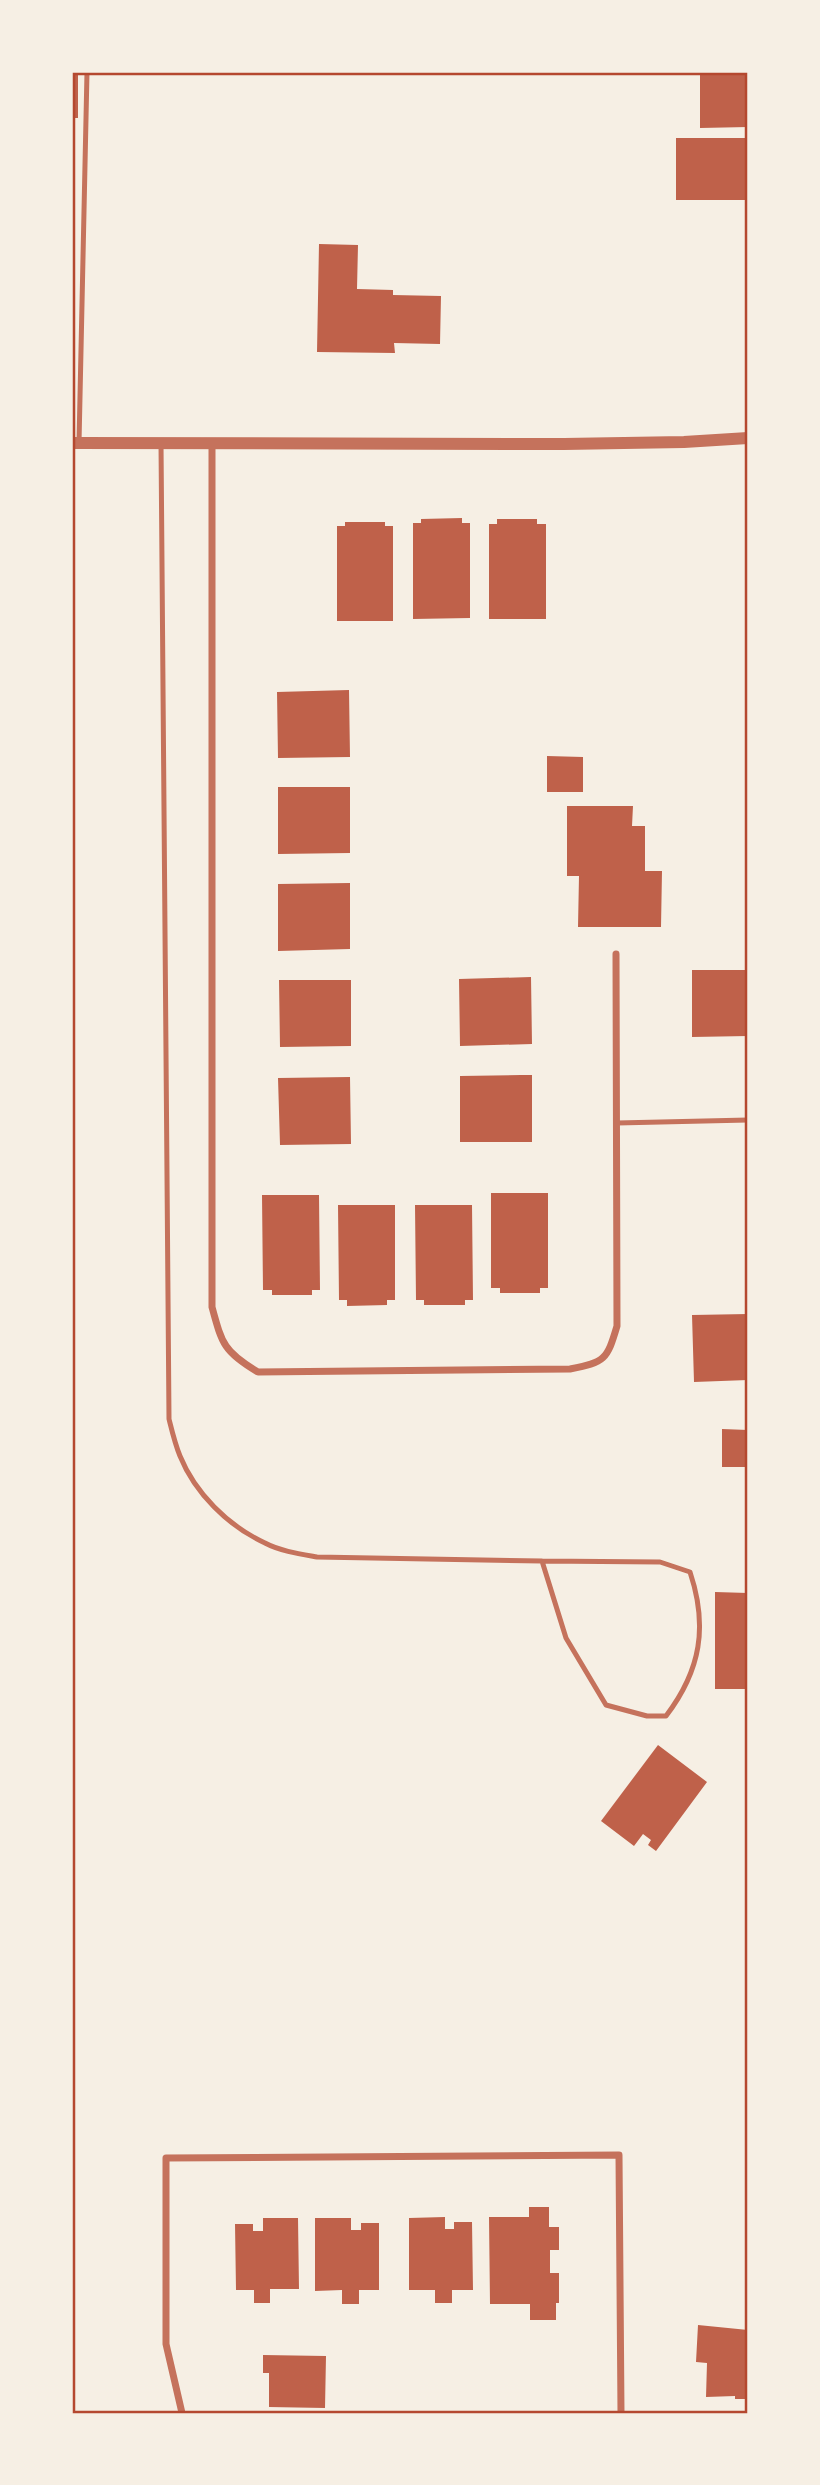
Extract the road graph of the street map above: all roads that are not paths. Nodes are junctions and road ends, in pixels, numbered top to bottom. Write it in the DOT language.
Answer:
graph roads {
  1 [pos="87,72"];
  2 [pos="748,438"];
  3 [pos="75,443"];
  4 [pos="161,443"];
  5 [pos="212,443"];
  6 [pos="616,954"];
  7 [pos="748,1120"];
  8 [pos="617,1123"];
  9 [pos="542,1561"];
  10 [pos="182,2413"];
  11 [pos="621,2413"];
  1 -- 3 [label="lane"];
  2 -- 5 [label="street"];
  3 -- 4 [label="street"];
  4 -- 5 [label="street"];
  4 -- 9 [label="lane"];
  5 -- 8 [label="street"];
  6 -- 8 [label="street"];
  7 -- 8 [label="lane"];
  9 -- 9 [label="lane"];
  10 -- 11 [label="street"];
}
